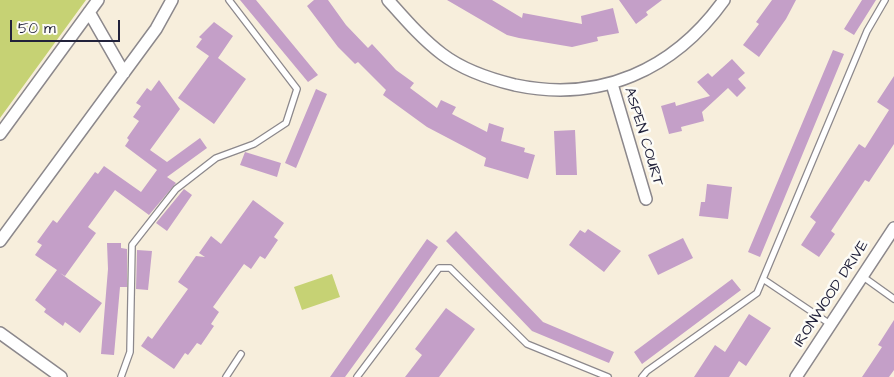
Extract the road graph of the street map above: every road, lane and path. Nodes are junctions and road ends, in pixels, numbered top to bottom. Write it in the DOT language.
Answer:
graph roads {
  1 [pos="98,0"];
  2 [pos="172,0"];
  3 [pos="229,0"];
  4 [pos="388,0"];
  5 [pos="724,0"];
  6 [pos="885,0"];
  7 [pos="89,12"];
  8 [pos="124,73"];
  9 [pos="612,84"];
  10 [pos="0,134"];
  11 [pos="646,199"];
  12 [pos="894,228"];
  13 [pos="0,241"];
  14 [pos="862,276"];
  15 [pos="763,278"];
  16 [pos="894,299"];
  17 [pos="830,324"];
  18 [pos="0,334"];
  19 [pos="241,354"];
  20 [pos="61,377"];
  21 [pos="121,377"];
  22 [pos="226,377"];
  23 [pos="357,377"];
  24 [pos="608,377"];
  25 [pos="642,377"];
  26 [pos="796,377"];
  1 -- 7 [label="street"];
  2 -- 8 [label="street"];
  3 -- 21 [label="lane"];
  4 -- 9 [label="street"];
  5 -- 9 [label="street"];
  6 -- 15 [label="lane"];
  7 -- 8 [label="street"];
  7 -- 10 [label="street"];
  8 -- 13 [label="street"];
  9 -- 11 [label="street, ASPEN COURT"];
  12 -- 14 [label="street, IRONWOOD DRIVE"];
  14 -- 16 [label="lane"];
  14 -- 17 [label="street, IRONWOOD DRIVE"];
  15 -- 17 [label="lane"];
  15 -- 25 [label="lane"];
  17 -- 26 [label="street, IRONWOOD DRIVE"];
  18 -- 20 [label="street"];
  19 -- 22 [label="lane"];
  23 -- 24 [label="lane"];
}
